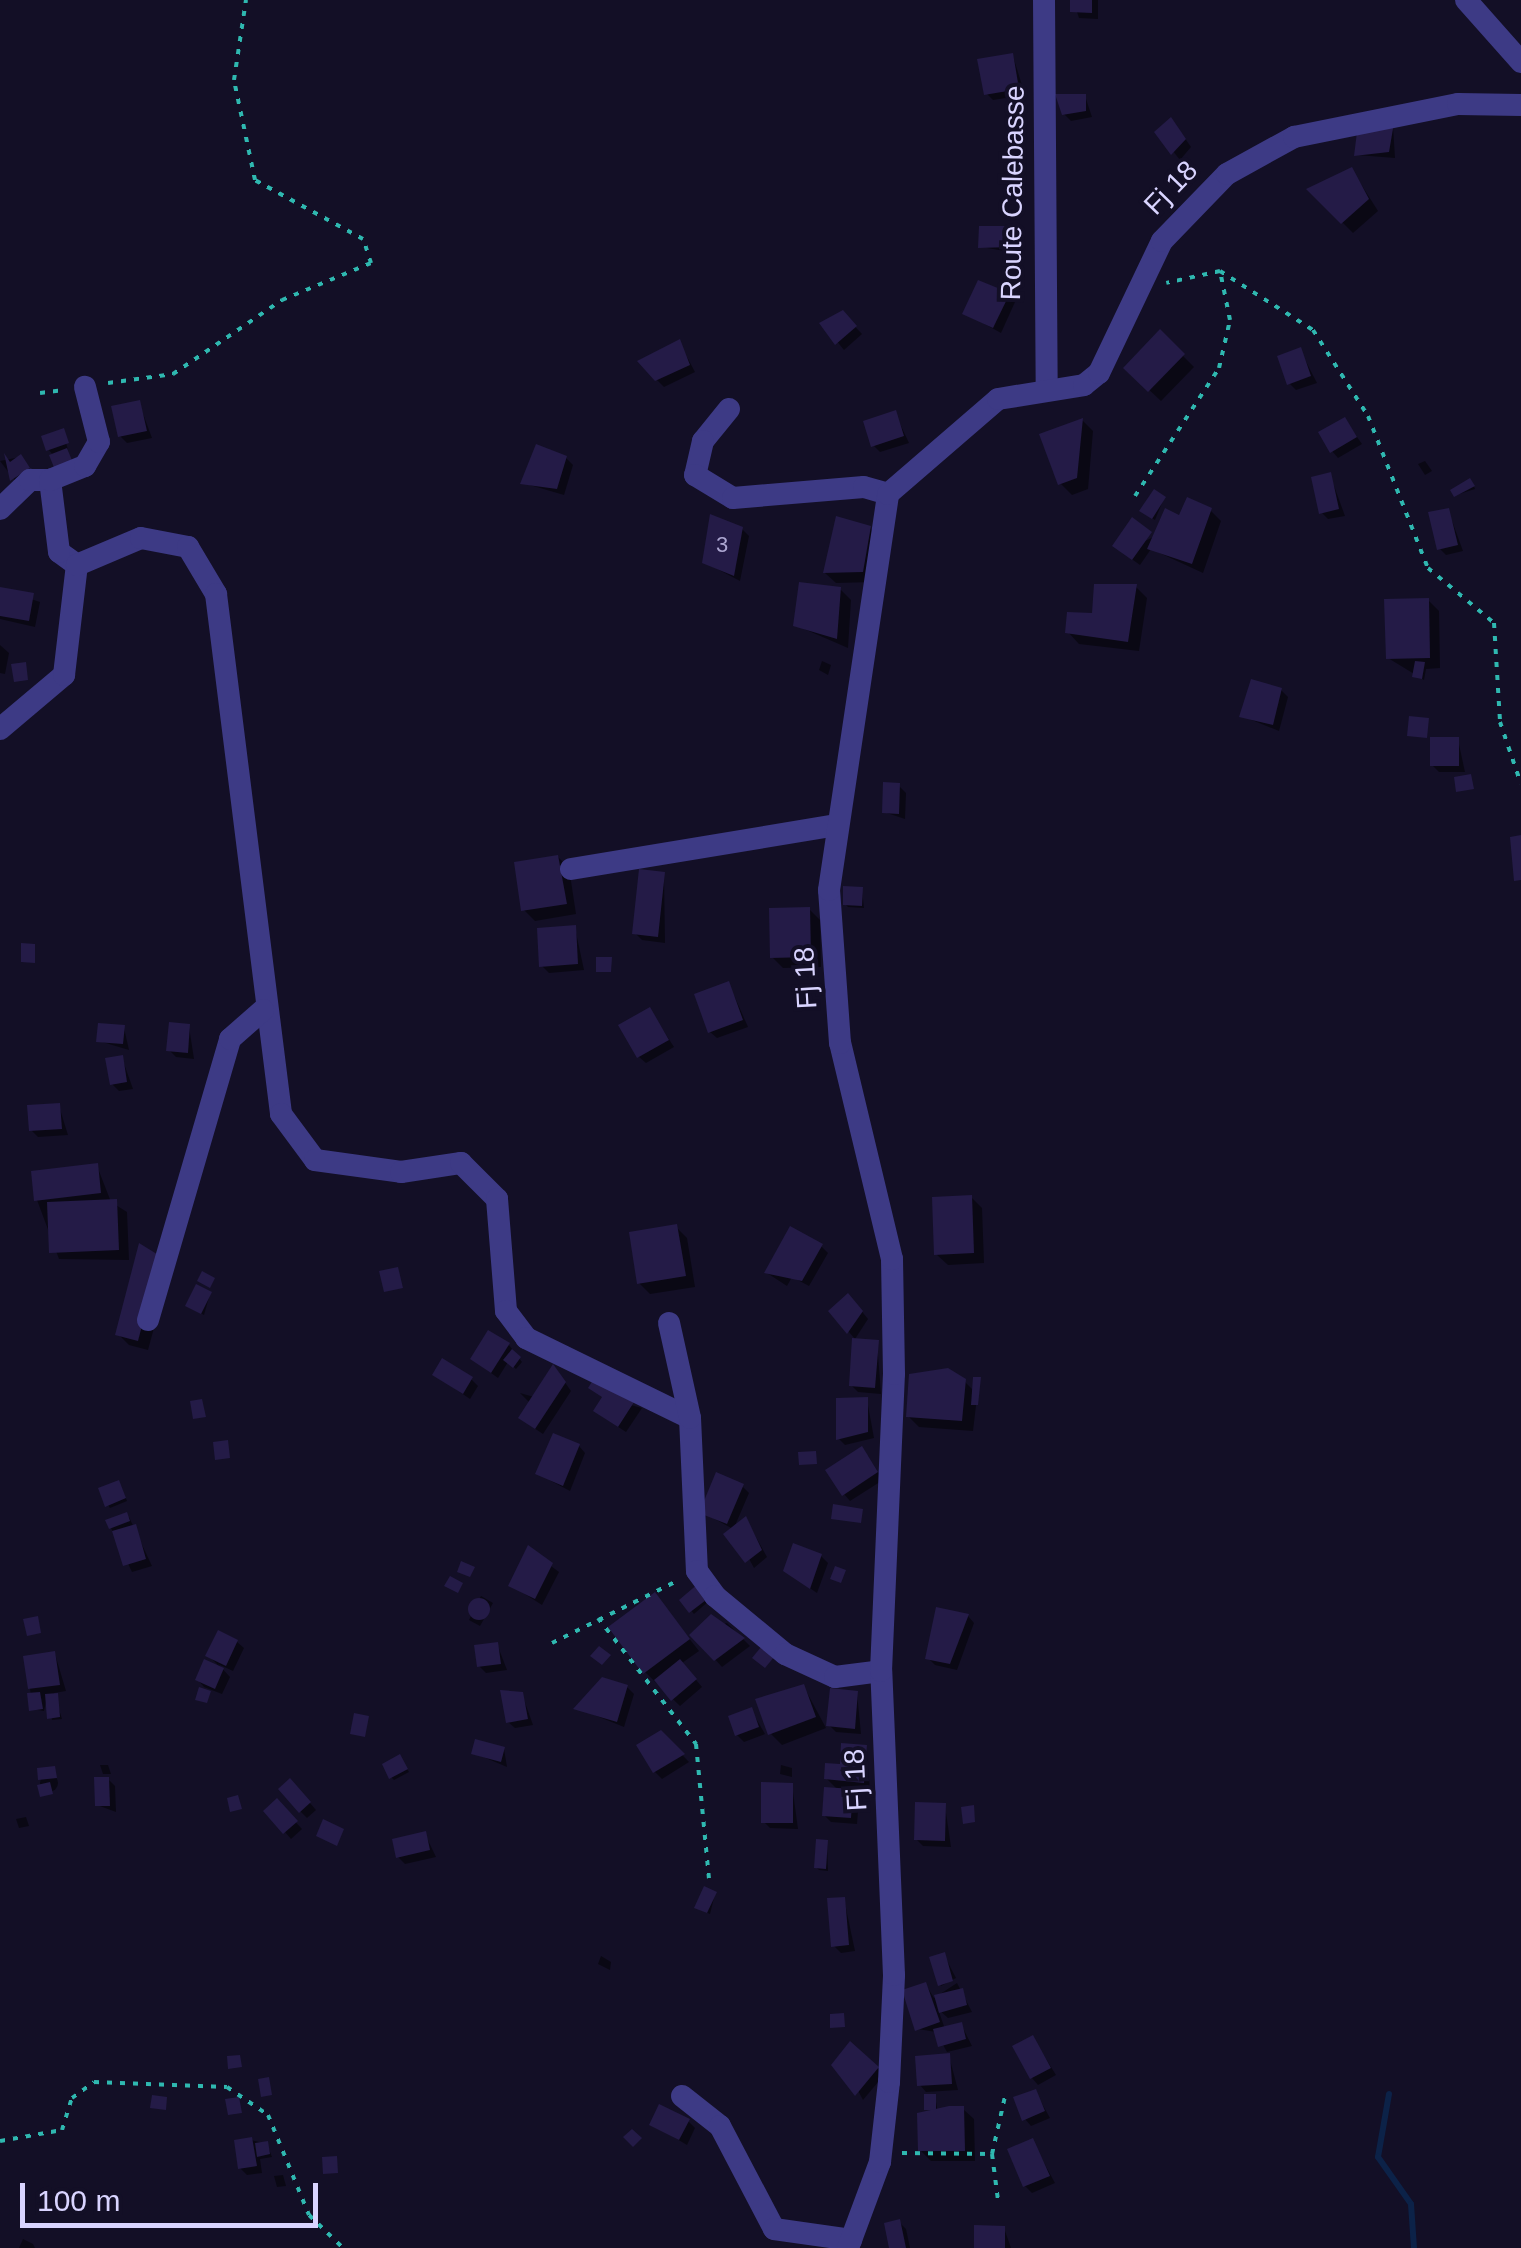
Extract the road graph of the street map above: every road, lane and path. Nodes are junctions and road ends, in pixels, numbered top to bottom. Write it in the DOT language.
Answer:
graph roads {
  1 [pos="246,0"];
  2 [pos="1044,0"];
  3 [pos="1466,0"];
  4 [pos="1521,62"];
  5 [pos="1521,105"];
  6 [pos="1220,271"];
  7 [pos="1140,287"];
  8 [pos="1047,386"];
  9 [pos="85,387"];
  10 [pos="40,393"];
  11 [pos="729,409"];
  12 [pos="50,480"];
  13 [pos="888,494"];
  14 [pos="1135,496"];
  15 [pos="0,509"];
  16 [pos="77,564"];
  17 [pos="0,729"];
  18 [pos="1521,784"];
  19 [pos="837,826"];
  20 [pos="571,868"];
  21 [pos="264,1010"];
  22 [pos="148,1320"];
  23 [pos="669,1323"];
  24 [pos="690,1418"];
  25 [pos="696,1571"];
  26 [pos="598,1618"];
  27 [pos="552,1643"];
  28 [pos="880,1672"];
  29 [pos="709,1878"];
  30 [pos="1006,2092"];
  31 [pos="682,2096"];
  32 [pos="0,2141"];
  33 [pos="882,2152"];
  34 [pos="992,2154"];
  35 [pos="998,2200"];
  36 [pos="850,2244"];
  37 [pos="343,2248"];
  1 -- 9 [label="path"];
  2 -- 8 [label="street, Route Calebasse"];
  3 -- 4 [label="street"];
  5 -- 7 [label="street, Fj 18"];
  6 -- 7 [label="path"];
  6 -- 14 [label="path"];
  6 -- 18 [label="path"];
  7 -- 8 [label="street, Fj 18"];
  8 -- 13 [label="street, Fj 18"];
  9 -- 10 [label="path"];
  9 -- 12 [label="street"];
  11 -- 13 [label="street"];
  12 -- 15 [label="street"];
  12 -- 16 [label="street"];
  13 -- 19 [label="street, Fj 18"];
  16 -- 17 [label="street"];
  16 -- 21 [label="street"];
  19 -- 20 [label="street"];
  19 -- 28 [label="street, Fj 18"];
  21 -- 22 [label="street"];
  21 -- 24 [label="street"];
  23 -- 24 [label="street"];
  24 -- 25 [label="street"];
  25 -- 26 [label="path"];
  25 -- 28 [label="street"];
  26 -- 27 [label="path"];
  26 -- 29 [label="path"];
  28 -- 33 [label="street, Fj 18"];
  30 -- 34 [label="path"];
  31 -- 36 [label="street"];
  32 -- 37 [label="path"];
  33 -- 34 [label="path"];
  33 -- 36 [label="street, Fj 18"];
  34 -- 35 [label="path"];
}
